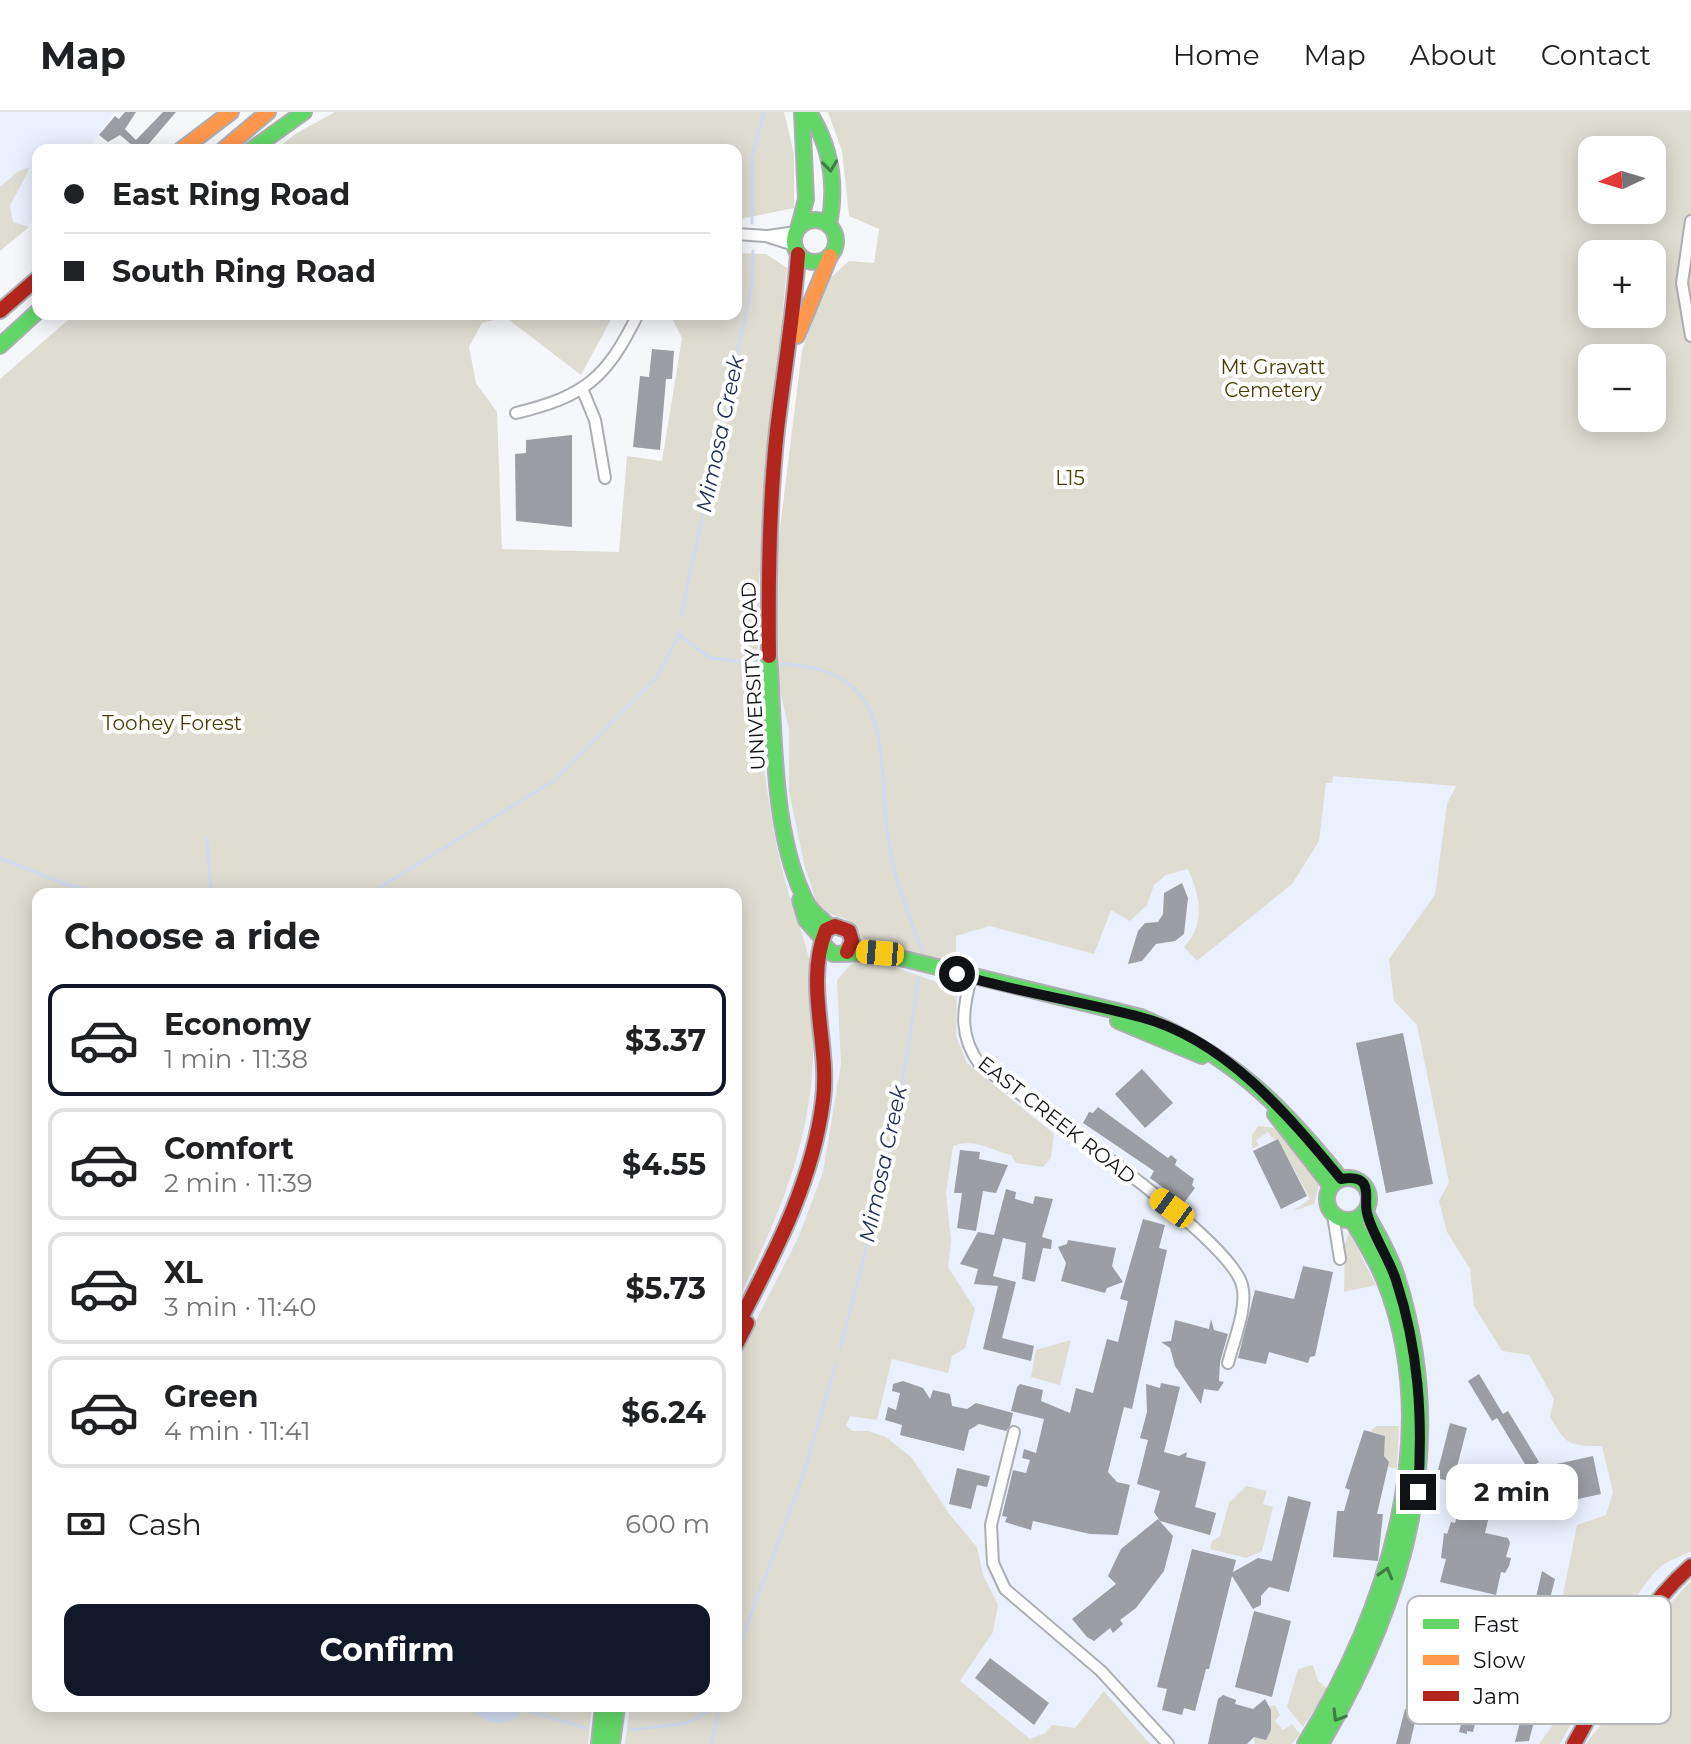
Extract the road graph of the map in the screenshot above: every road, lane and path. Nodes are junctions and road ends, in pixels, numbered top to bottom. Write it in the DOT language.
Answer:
graph roads {
  1 [pos="212,112"];
  2 [pos="231,112"];
  3 [pos="268,112"];
  4 [pos="304,112"];
  5 [pos="802,112"];
  6 [pos="809,112"];
  7 [pos="200,133"];
  8 [pos="188,144"];
  9 [pos="230,144"];
  10 [pos="259,144"];
  11 [pos="1691,221"];
  12 [pos="829,224"];
  13 [pos="742,234"];
  14 [pos="797,239"];
  15 [pos="830,256"];
  16 [pos="32,283"];
  17 [pos="0,311"];
  18 [pos="32,317"];
  19 [pos="41,320"];
  20 [pos="634,320"];
  21 [pos="18,331"];
  22 [pos="1691,336"];
  23 [pos="0,346"];
  24 [pos="788,363"];
  25 [pos="583,391"];
  26 [pos="516,413"];
  27 [pos="605,478"];
  28 [pos="825,936"];
  29 [pos="851,936"];
  30 [pos="880,953"];
  31 [pos="844,954"];
  32 [pos="971,978"];
  33 [pos="1336,1182"];
  34 [pos="1365,1211"];
  35 [pos="1344,1219"];
  36 [pos="742,1316"];
  37 [pos="742,1332"];
  38 [pos="1228,1363"];
  39 [pos="1014,1432"];
  40 [pos="1691,1566"];
  41 [pos="1658,1596"];
  42 [pos="602,1712"];
  43 [pos="616,1712"];
  44 [pos="1585,1724"];
  45 [pos="599,1744"];
  46 [pos="612,1744"];
  47 [pos="1168,1744"];
  48 [pos="1305,1744"];
  49 [pos="1321,1744"];
  50 [pos="1574,1744"];
  1 -- 7 [label="main road"];
  2 -- 7 [label="main road"];
  3 -- 9 [label="main road"];
  4 -- 10 [label="main road"];
  5 -- 14 [label="main road, UNIVERSITY ROAD"];
  6 -- 12 [label="main road, one-way"];
  7 -- 8 [label="main road"];
  11 -- 22 [label="street"];
  12 -- 14 [label="main road"];
  12 -- 15 [label="main road"];
  13 -- 14 [label="street"];
  14 -- 15 [label="main road"];
  14 -- 24 [label="main road, UNIVERSITY ROAD"];
  15 -- 24 [label="main road, UNIVERSITY ROAD"];
  16 -- 17 [label="main road"];
  18 -- 21 [label="main road"];
  19 -- 21 [label="main road"];
  20 -- 25 [label="street"];
  21 -- 23 [label="main road"];
  24 -- 28 [label="main road, UNIVERSITY ROAD"];
  25 -- 26 [label="street"];
  25 -- 27 [label="street"];
  28 -- 29 [label="main road"];
  28 -- 31 [label="main road"];
  28 -- 36 [label="main road"];
  29 -- 30 [label="main road"];
  29 -- 31 [label="main road"];
  30 -- 31 [label="main road"];
  30 -- 32 [label="main road"];
  31 -- 37 [label="main road"];
  32 -- 33 [label="main road"];
  32 -- 33 [label="main road"];
  32 -- 38 [label="street, EAST CREEK ROAD"];
  33 -- 34 [label="main road"];
  33 -- 35 [label="main road"];
  34 -- 35 [label="main road"];
  34 -- 49 [label="main road, one-way"];
  48 -- 35 [label="main road, one-way"];
  39 -- 47 [label="street"];
  40 -- 41 [label="main road"];
  42 -- 45 [label="main road"];
  43 -- 46 [label="main road"];
  44 -- 50 [label="main road"];
}
